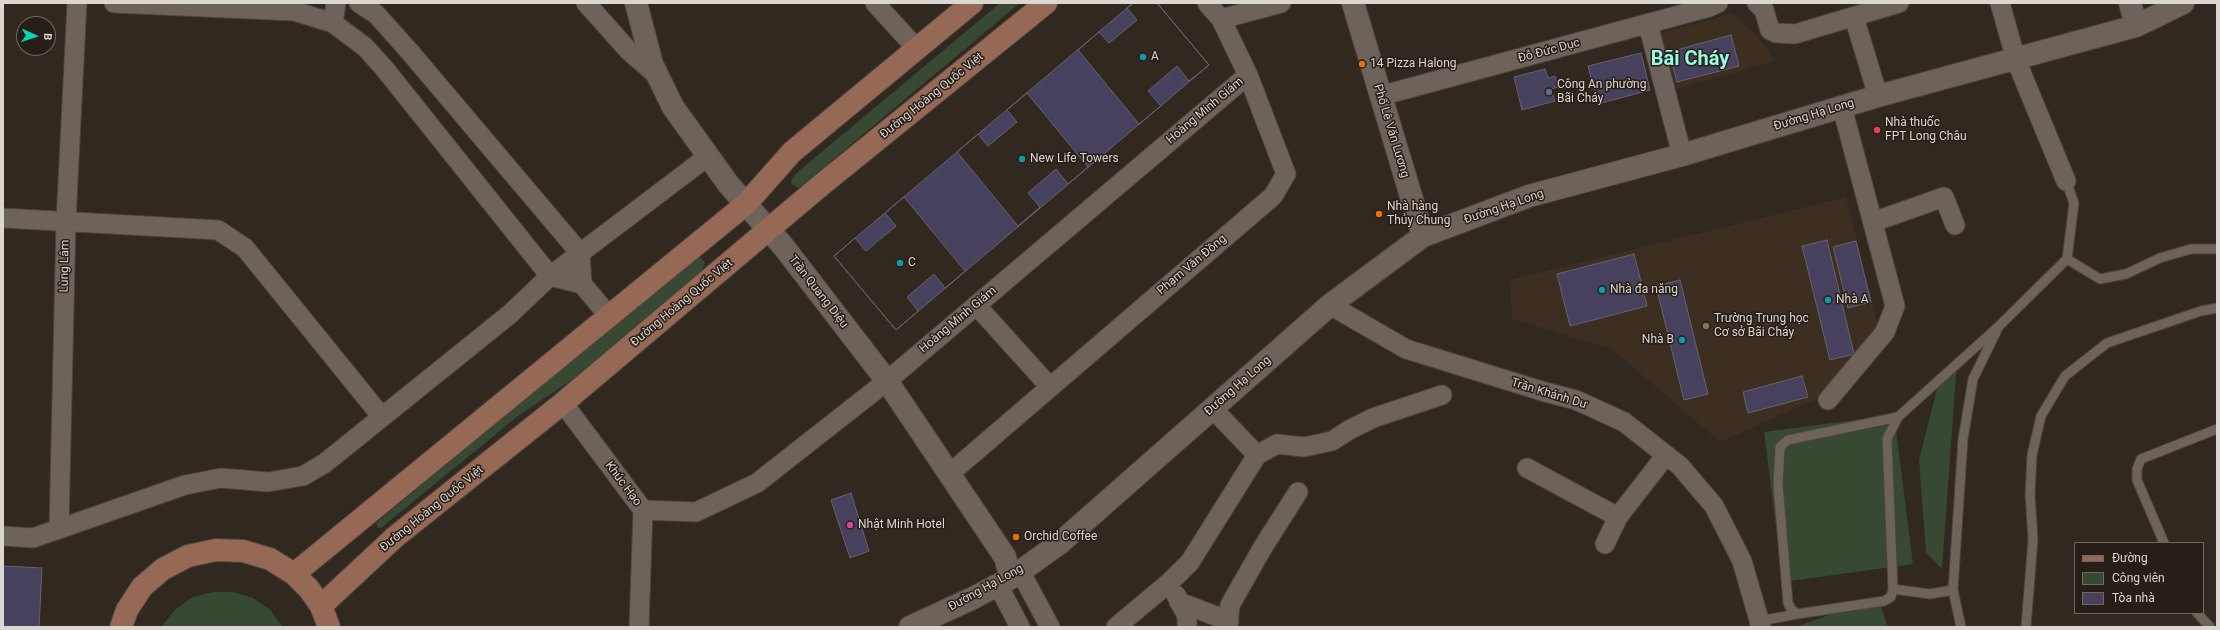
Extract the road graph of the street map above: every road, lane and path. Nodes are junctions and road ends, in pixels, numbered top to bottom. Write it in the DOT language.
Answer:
graph roads {
  1 [pos="77,3"];
  2 [pos="114,3"];
  3 [pos="336,3"];
  4 [pos="359,3"];
  5 [pos="586,3"];
  6 [pos="636,3"];
  7 [pos="875,3"];
  8 [pos="972,3"];
  9 [pos="1046,3"];
  10 [pos="1207,3"];
  11 [pos="1281,3"];
  12 [pos="1353,3"];
  13 [pos="1718,3"];
  14 [pos="1757,3"];
  15 [pos="1900,3"];
  16 [pos="2000,3"];
  17 [pos="2130,3"];
  18 [pos="2182,3"];
  19 [pos="1854,17"];
  20 [pos="1221,19"];
  21 [pos="333,23"];
  22 [pos="1648,24"];
  23 [pos="2136,26"];
  24 [pos="916,48"];
  25 [pos="2016,60"];
  26 [pos="1248,75"];
  27 [pos="659,77"];
  28 [pos="1380,96"];
  29 [pos="1878,96"];
  30 [pos="1842,107"];
  31 [pos="1682,155"];
  32 [pos="707,157"];
  33 [pos="2066,181"];
  34 [pos="746,204"];
  35 [pos="3,218"];
  36 [pos="66,221"];
  37 [pos="1873,222"];
  38 [pos="1955,225"];
  39 [pos="769,230"];
  40 [pos="1423,236"];
  41 [pos="2217,249"];
  42 [pos="580,253"];
  43 [pos="2067,259"];
  44 [pos="550,276"];
  45 [pos="582,284"];
  46 [pos="976,305"];
  47 [pos="1330,305"];
  48 [pos="2217,308"];
  49 [pos="609,316"];
  50 [pos="1999,326"];
  51 [pos="886,381"];
  52 [pos="1050,387"];
  53 [pos="1442,395"];
  54 [pos="1828,400"];
  55 [pos="563,403"];
  56 [pos="1212,408"];
  57 [pos="1898,416"];
  58 [pos="382,417"];
  59 [pos="2217,429"];
  60 [pos="1258,455"];
  61 [pos="1666,456"];
  62 [pos="1526,468"];
  63 [pos="948,475"];
  64 [pos="1298,492"];
  65 [pos="643,510"];
  66 [pos="1618,517"];
  67 [pos="59,529"];
  68 [pos="3,536"];
  69 [pos="2164,542"];
  70 [pos="1605,544"];
  71 [pos="294,574"];
  72 [pos="1009,578"];
  73 [pos="1171,581"];
  74 [pos="1893,589"];
  75 [pos="1953,590"];
  76 [pos="1179,602"];
  77 [pos="321,606"];
  78 [pos="1797,614"];
  79 [pos="2198,614"];
  80 [pos="1228,624"];
  81 [pos="1760,624"];
  82 [pos="121,627"];
  83 [pos="329,627"];
  84 [pos="639,627"];
  85 [pos="910,627"];
  86 [pos="1020,627"];
  87 [pos="1050,627"];
  88 [pos="1116,627"];
  89 [pos="1187,627"];
  90 [pos="1961,627"];
  91 [pos="2026,627"];
  92 [pos="2210,627"];
  1 -- 36 [label="street, Lùng Lâm"];
  2 -- 21 [label="street"];
  3 -- 21 [label="street"];
  4 -- 42 [label="street"];
  5 -- 27 [label="street"];
  6 -- 27 [label="main road, Trần Quang Diệu"];
  7 -- 24 [label="street"];
  8 -- 24 [label="main road"];
  9 -- 39 [label="main road, Đường Hoàng Quốc Việt"];
  10 -- 20 [label="street, Phạm Văn Đồng"];
  11 -- 20 [label="street"];
  12 -- 28 [label="main road, Phố Lê Văn Lương"];
  13 -- 22 [label="street, Đỗ Đức Dục"];
  14 -- 19 [label="street"];
  15 -- 19 [label="street"];
  16 -- 25 [label="street"];
  17 -- 23 [label="main road"];
  18 -- 23 [label="main road, Đường Hạ Long"];
  19 -- 29 [label="street"];
  20 -- 26 [label="street, Phạm Văn Đồng"];
  21 -- 44 [label="street"];
  22 -- 28 [label="street, Đỗ Đức Dục"];
  22 -- 31 [label="street"];
  23 -- 25 [label="main road, Đường Hạ Long"];
  24 -- 34 [label="main road"];
  25 -- 29 [label="main road, Đường Hạ Long"];
  25 -- 33 [label="street"];
  26 -- 46 [label="street, Hoàng Minh Giám"];
  26 -- 52 [label="street, Phạm Văn Đồng"];
  27 -- 32 [label="main road, Trần Quang Diệu"];
  28 -- 40 [label="main road, Phố Lê Văn Lương"];
  29 -- 30 [label="main road, Đường Hạ Long"];
  30 -- 31 [label="main road, Đường Hạ Long"];
  30 -- 37 [label="street"];
  31 -- 40 [label="main road, Đường Hạ Long"];
  32 -- 34 [label="main road, Trần Quang Diệu"];
  32 -- 42 [label="street"];
  33 -- 43 [label="lane"];
  34 -- 39 [label="main road, Trần Quang Diệu"];
  34 -- 49 [label="main road"];
  35 -- 36 [label="street"];
  36 -- 58 [label="street"];
  36 -- 67 [label="street, Lùng Lâm"];
  37 -- 38 [label="street"];
  37 -- 54 [label="street"];
  39 -- 51 [label="main road, Trần Quang Diệu"];
  39 -- 55 [label="main road, Đường Hoàng Quốc Việt"];
  40 -- 47 [label="main road, Đường Hạ Long"];
  41 -- 43 [label="lane"];
  42 -- 44 [label="street"];
  42 -- 45 [label="street"];
  43 -- 50 [label="lane"];
  44 -- 45 [label="street"];
  44 -- 58 [label="street"];
  45 -- 49 [label="street"];
  46 -- 51 [label="street, Hoàng Minh Giám"];
  46 -- 52 [label="street"];
  47 -- 56 [label="main road, Đường Hạ Long"];
  47 -- 61 [label="street, Trần Khánh Dư"];
  48 -- 91 [label="lane"];
  49 -- 71 [label="main road"];
  50 -- 57 [label="lane"];
  50 -- 75 [label="lane"];
  51 -- 63 [label="main road, Trần Quang Diệu"];
  51 -- 65 [label="street, Hoàng Minh Giám"];
  52 -- 63 [label="street, Phạm Văn Đồng"];
  53 -- 60 [label="street"];
  55 -- 65 [label="street, Khúc Hạo"];
  55 -- 77 [label="main road, Đường Hoàng Quốc Việt"];
  56 -- 60 [label="street"];
  56 -- 72 [label="main road, Đường Hạ Long"];
  57 -- 74 [label="lane"];
  57 -- 78 [label="lane"];
  58 -- 67 [label="street"];
  59 -- 69 [label="lane"];
  60 -- 73 [label="street"];
  61 -- 66 [label="street"];
  61 -- 81 [label="street, Trần Khánh Dư"];
  62 -- 66 [label="street"];
  63 -- 72 [label="main road, Trần Quang Diệu"];
  64 -- 80 [label="street"];
  65 -- 84 [label="street, Khúc Hạo"];
  66 -- 70 [label="street"];
  67 -- 68 [label="street"];
  71 -- 77 [label="main road"];
  71 -- 82 [label="main road"];
  72 -- 85 [label="main road, Đường Hạ Long"];
  72 -- 86 [label="street"];
  72 -- 87 [label="street"];
  73 -- 76 [label="street"];
  73 -- 88 [label="street"];
  74 -- 75 [label="lane"];
  74 -- 78 [label="lane"];
  75 -- 90 [label="lane"];
  76 -- 80 [label="street"];
  76 -- 89 [label="street"];
  77 -- 83 [label="main road"];
  78 -- 81 [label="lane"];
  79 -- 92 [label="lane"];
}
